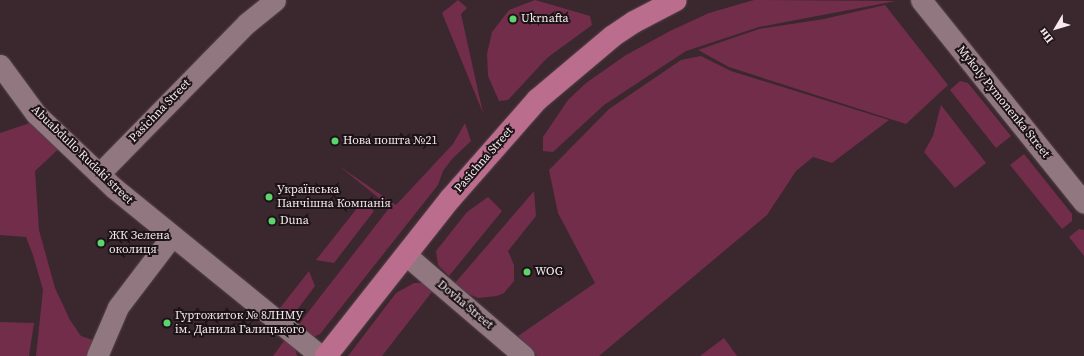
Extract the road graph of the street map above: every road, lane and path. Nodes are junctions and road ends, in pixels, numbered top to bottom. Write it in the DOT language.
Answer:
graph roads {
  1 [pos="275,0"];
  2 [pos="676,0"];
  3 [pos="921,0"];
  4 [pos="0,65"];
  5 [pos="99,174"];
  6 [pos="1084,203"];
  7 [pos="172,236"];
  8 [pos="406,255"];
  9 [pos="98,356"];
  10 [pos="321,356"];
  11 [pos="326,356"];
  12 [pos="524,356"];
  1 -- 5 [label="street, Pasichna Street"];
  2 -- 8 [label="main road, Pasichna Street"];
  3 -- 6 [label="street, Mykoly Pymonenka Street"];
  4 -- 5 [label="street, Abuabdullo Rudaki street"];
  5 -- 7 [label="street, Abuabdullo Rudaki street"];
  7 -- 9 [label="street"];
  7 -- 10 [label="street, Abuabdullo Rudaki street"];
  8 -- 11 [label="main road, Pasichna Street"];
  8 -- 12 [label="street, Dovha Street"];
}
